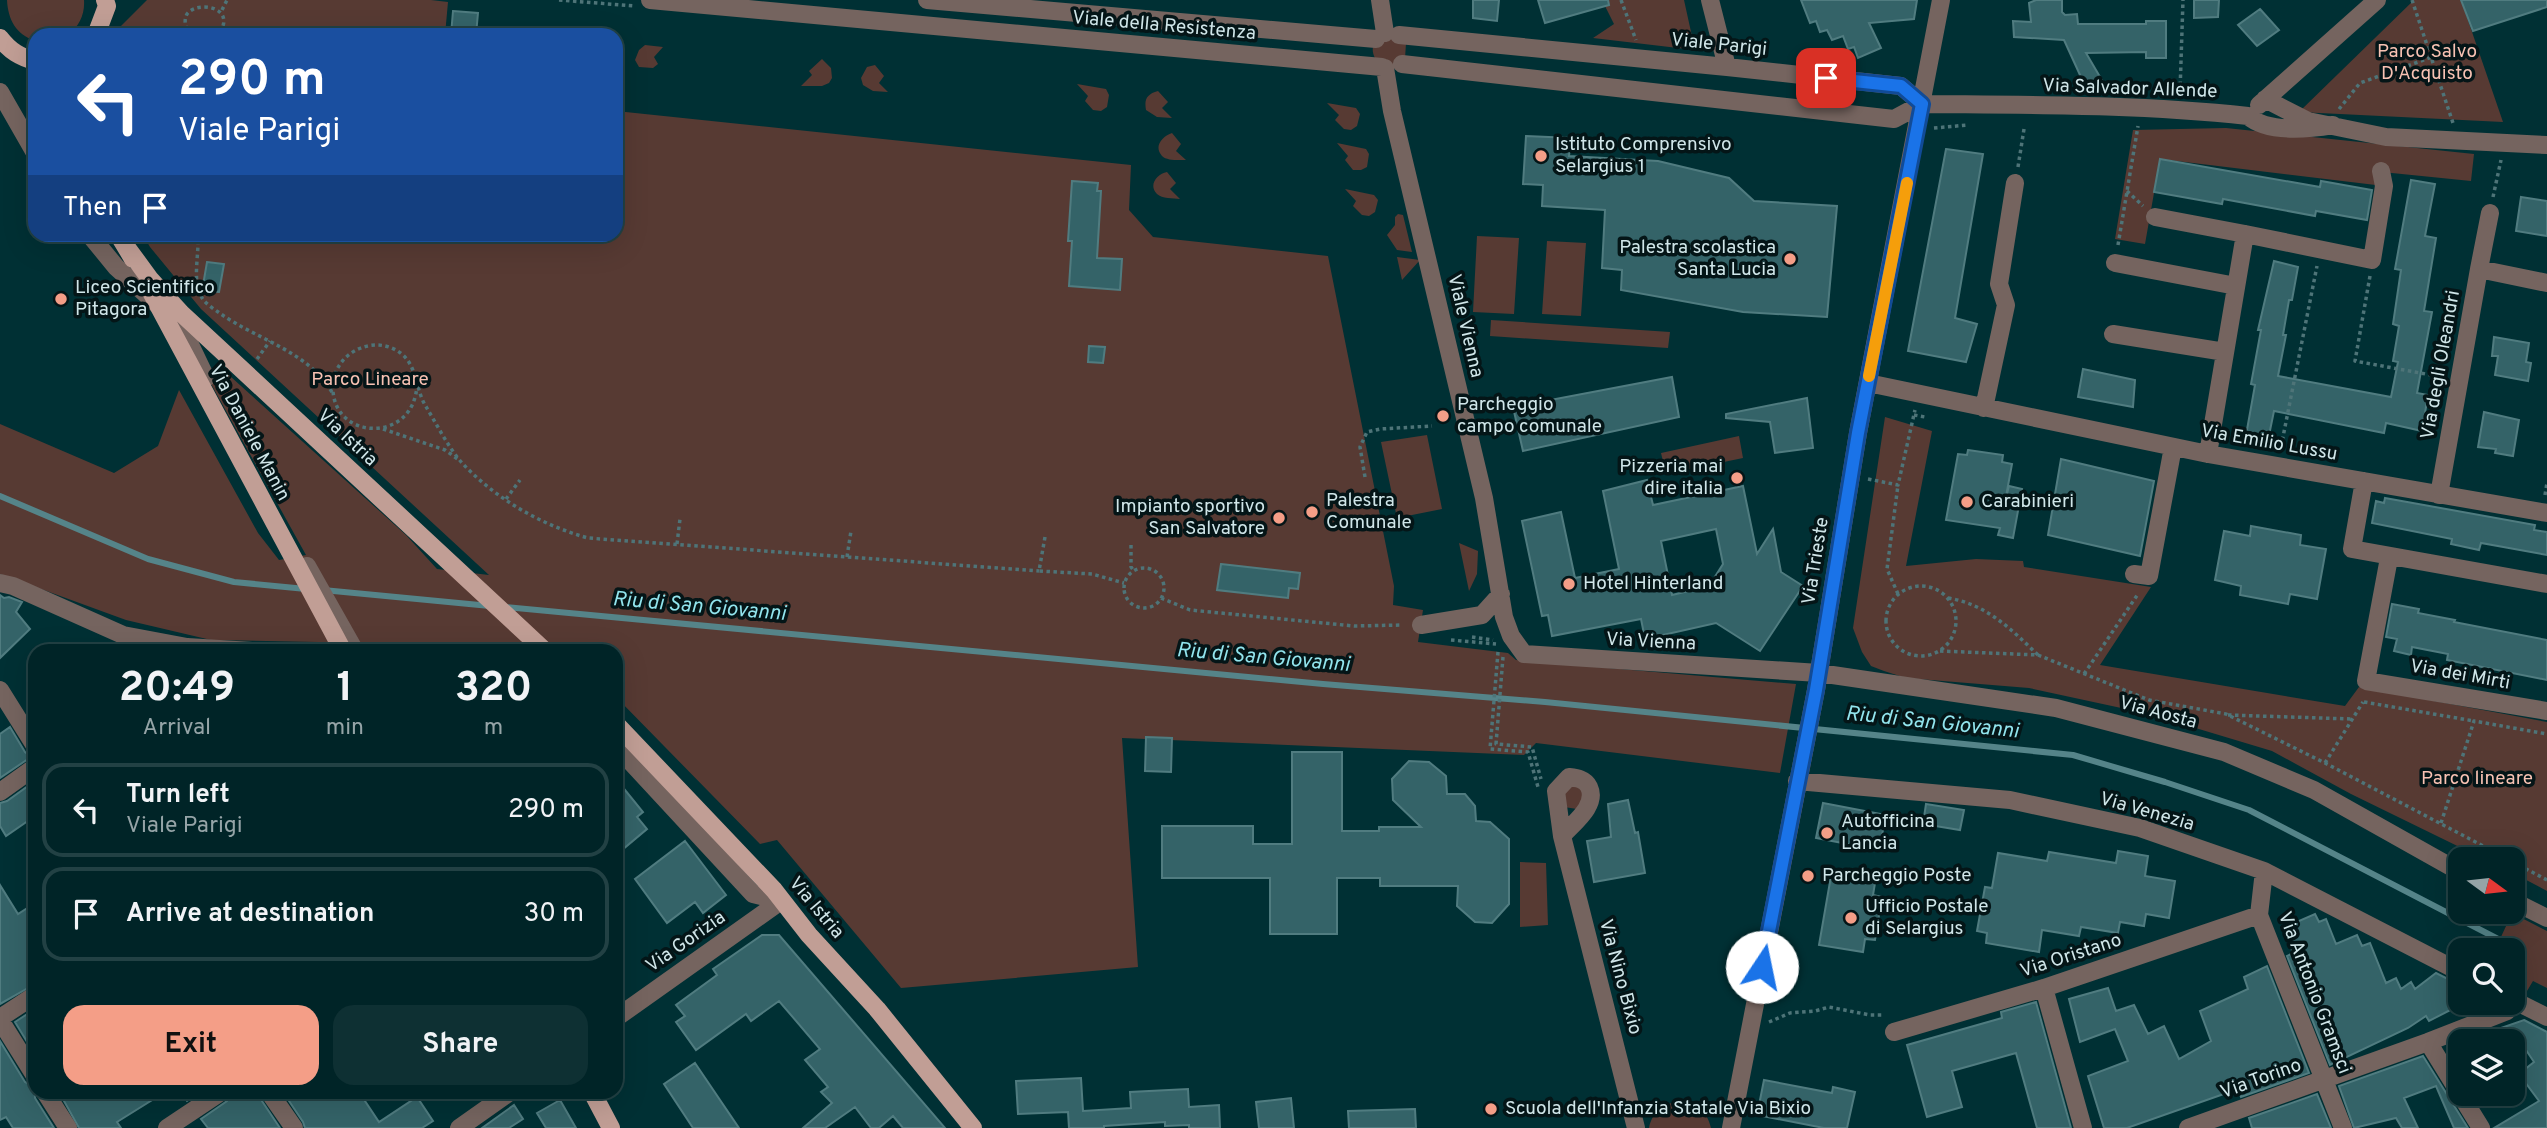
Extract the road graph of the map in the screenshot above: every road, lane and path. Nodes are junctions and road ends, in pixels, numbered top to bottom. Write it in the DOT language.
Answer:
graph roads {
  1 [pos="227,0"];
  2 [pos="650,0"];
  3 [pos="938,0"];
  4 [pos="1380,0"];
  5 [pos="1621,0"];
  6 [pos="1710,0"];
  7 [pos="1941,0"];
  8 [pos="2183,0"];
  9 [pos="2377,0"];
  10 [pos="2412,0"];
  11 [pos="110,2"];
  12 [pos="222,11"];
  13 [pos="99,28"];
  14 [pos="186,28"];
  15 [pos="222,28"];
  16 [pos="1387,36"];
  17 [pos="0,38"];
  18 [pos="1637,44"];
  19 [pos="2432,57"];
  20 [pos="28,59"];
  21 [pos="1389,66"];
  22 [pos="1727,67"];
  23 [pos="0,92"];
  24 [pos="2265,99"];
  25 [pos="1922,104"];
  26 [pos="2180,109"];
  27 [pos="2248,116"];
  28 [pos="1976,124"];
  29 [pos="2333,125"];
  30 [pos="2148,127"];
  31 [pos="2024,129"];
  32 [pos="1916,135"];
  33 [pos="2452,139"];
  34 [pos="28,141"];
  35 [pos="2505,142"];
  36 [pos="2547,145"];
  37 [pos="2381,172"];
  38 [pos="2015,183"];
  39 [pos="2490,213"];
  40 [pos="2155,216"];
  41 [pos="2245,234"];
  42 [pos="96,242"];
  43 [pos="123,242"];
  44 [pos="198,242"];
  45 [pos="2320,249"];
  46 [pos="2372,260"];
  47 [pos="2115,263"];
  48 [pos="2479,269"];
  49 [pos="2547,283"];
  50 [pos="2236,286"];
  51 [pos="163,302"];
  52 [pos="180,324"];
  53 [pos="2113,334"];
  54 [pos="270,341"];
  55 [pos="2225,352"];
  56 [pos="256,360"];
  57 [pos="2458,380"];
  58 [pos="1868,383"];
  59 [pos="417,384"];
  60 [pos="334,396"];
  61 [pos="1916,408"];
  62 [pos="1984,408"];
  63 [pos="1914,415"];
  64 [pos="1925,417"];
  65 [pos="1432,426"];
  66 [pos="382,429"];
  67 [pos="2173,447"];
  68 [pos="2208,454"];
  69 [pos="461,461"];
  70 [pos="2278,466"];
  71 [pos="1851,476"];
  72 [pos="1365,477"];
  73 [pos="520,480"];
  74 [pos="2364,481"];
  75 [pos="1898,485"];
  76 [pos="2439,495"];
  77 [pos="506,499"];
  78 [pos="2547,513"];
  79 [pos="680,519"];
  80 [pos="851,531"];
  81 [pos="1045,537"];
  82 [pos="289,544"];
  83 [pos="677,544"];
  84 [pos="1131,545"];
  85 [pos="847,557"];
  86 [pos="2389,558"];
  87 [pos="440,559"];
  88 [pos="1039,570"];
  89 [pos="1134,571"];
  90 [pos="2139,575"];
  91 [pos="0,583"];
  92 [pos="1124,583"];
  93 [pos="2547,584"];
  94 [pos="1501,594"];
  95 [pos="1898,594"];
  96 [pos="1161,598"];
  97 [pos="1948,598"];
  98 [pos="1504,617"];
  99 [pos="1421,625"];
  100 [pos="1466,636"];
  101 [pos="1446,640"];
  102 [pos="171,644"];
  103 [pos="339,644"];
  104 [pos="351,644"];
  105 [pos="529,644"];
  106 [pos="537,644"];
  107 [pos="1940,651"];
  108 [pos="2038,655"];
  109 [pos="1500,657"];
  110 [pos="2083,675"];
  111 [pos="1818,682"];
  112 [pos="0,690"];
  113 [pos="2547,711"];
  114 [pos="2226,715"];
  115 [pos="2352,719"];
  116 [pos="2474,721"];
  117 [pos="623,731"];
  118 [pos="2547,734"];
  119 [pos="28,735"];
  120 [pos="623,741"];
  121 [pos="623,754"];
  122 [pos="2325,763"];
  123 [pos="28,772"];
  124 [pos="1799,774"];
  125 [pos="0,792"];
  126 [pos="2441,823"];
  127 [pos="1562,836"];
  128 [pos="2486,847"];
  129 [pos="2448,865"];
  130 [pos="2525,868"];
  131 [pos="2264,871"];
  132 [pos="2547,880"];
  133 [pos="781,901"];
  134 [pos="2525,907"];
  135 [pos="2259,915"];
  136 [pos="2547,918"];
  137 [pos="2448,966"];
  138 [pos="2044,988"];
  139 [pos="28,1000"];
  140 [pos="2525,1010"];
  141 [pos="623,1013"];
  142 [pos="2488,1015"];
  143 [pos="2547,1017"];
  144 [pos="0,1019"];
  145 [pos="1760,1025"];
  146 [pos="1900,1031"];
  147 [pos="2428,1042"];
  148 [pos="28,1065"];
  149 [pos="2325,1079"];
  150 [pos="49,1099"];
  151 [pos="210,1099"];
  152 [pos="274,1099"];
  153 [pos="500,1099"];
  154 [pos="596,1099"];
  155 [pos="68,1128"];
  156 [pos="167,1128"];
  157 [pos="294,1128"];
  158 [pos="459,1128"];
  159 [pos="611,1128"];
  160 [pos="973,1128"];
  161 [pos="1636,1128"];
  162 [pos="1731,1128"];
  163 [pos="2083,1128"];
  164 [pos="2188,1128"];
  165 [pos="2343,1128"];
  166 [pos="2481,1128"];
  1 -- 12 [label="path"];
  2 -- 21 [label="street, Viale della Resistenza"];
  3 -- 16 [label="street, Viale Parigi"];
  4 -- 16 [label="street"];
  5 -- 18 [label="path"];
  6 -- 22 [label="street"];
  7 -- 25 [label="street, Via Trieste"];
  8 -- 26 [label="path"];
  9 -- 24 [label="street"];
  10 -- 19 [label="path"];
  11 -- 13 [label="main road"];
  12 -- 14 [label="path"];
  12 -- 15 [label="path"];
  16 -- 21 [label="street"];
  16 -- 21 [label="street"];
  16 -- 22 [label="street, Viale Parigi"];
  17 -- 20 [label="main road"];
  19 -- 29 [label="path"];
  19 -- 33 [label="path"];
  21 -- 25 [label="street"];
  21 -- 94 [label="street, Viale Vienna"];
  22 -- 25 [label="street, Viale Parigi"];
  23 -- 34 [label="street"];
  24 -- 27 [label="street"];
  24 -- 29 [label="street, Via Salvador Allende"];
  25 -- 26 [label="street, Via Salvador Allende"];
  25 -- 32 [label="street, Via Trieste"];
  26 -- 27 [label="street, Via Salvador Allende"];
  27 -- 29 [label="street, Via Salvador Allende"];
  28 -- 32 [label="path"];
  29 -- 33 [label="street, Via Salvador Allende"];
  30 -- 47 [label="path"];
  31 -- 38 [label="path"];
  32 -- 58 [label="street, Via Trieste"];
  33 -- 35 [label="street, Via Salvador Allende"];
  35 -- 36 [label="street, Via Salvador Allende"];
  35 -- 39 [label="path"];
  37 -- 46 [label="street"];
  38 -- 62 [label="street"];
  39 -- 48 [label="street"];
  40 -- 41 [label="street"];
  41 -- 45 [label="street"];
  41 -- 50 [label="street"];
  42 -- 51 [label="street"];
  43 -- 51 [label="main road, Via Istria"];
  44 -- 54 [label="path"];
  45 -- 46 [label="street"];
  45 -- 70 [label="path"];
  46 -- 57 [label="path"];
  47 -- 50 [label="street"];
  48 -- 49 [label="street, Via degli Oleandri"];
  48 -- 57 [label="street, Via degli Oleandri"];
  50 -- 55 [label="street"];
  51 -- 52 [label="street"];
  51 -- 82 [label="main road, Via Daniele Manin"];
  51 -- 87 [label="main road, Via Istria"];
  52 -- 82 [label="street"];
  52 -- 87 [label="street"];
  53 -- 55 [label="street"];
  54 -- 56 [label="path"];
  54 -- 60 [label="path"];
  55 -- 68 [label="street"];
  57 -- 76 [label="street, Via degli Oleandri"];
  58 -- 62 [label="street, Via Emilio Lussu"];
  58 -- 71 [label="street, Via Trieste"];
  59 -- 60 [label="path"];
  59 -- 66 [label="path"];
  59 -- 69 [label="path"];
  60 -- 66 [label="path"];
  61 -- 63 [label="path"];
  62 -- 67 [label="street, Via Emilio Lussu"];
  63 -- 64 [label="path"];
  63 -- 75 [label="path"];
  65 -- 72 [label="path"];
  66 -- 69 [label="path"];
  67 -- 68 [label="street, Via Emilio Lussu"];
  67 -- 90 [label="street"];
  68 -- 70 [label="street, Via Emilio Lussu"];
  69 -- 77 [label="path"];
  70 -- 74 [label="street, Via Emilio Lussu"];
  71 -- 75 [label="path"];
  71 -- 111 [label="street, Via Trieste"];
  73 -- 77 [label="path"];
  74 -- 76 [label="street, Via Emilio Lussu"];
  74 -- 86 [label="street"];
  75 -- 95 [label="path"];
  76 -- 78 [label="street, Via Emilio Lussu"];
  77 -- 83 [label="path"];
  79 -- 83 [label="path"];
  80 -- 85 [label="path"];
  81 -- 88 [label="path"];
  82 -- 103 [label="main road, Via Daniele Manin"];
  82 -- 104 [label="street"];
  83 -- 85 [label="path"];
  84 -- 89 [label="path"];
  85 -- 88 [label="path"];
  86 -- 93 [label="street"];
  86 -- 113 [label="street, Via dei Mirti"];
  87 -- 105 [label="street"];
  87 -- 106 [label="main road, Via Istria"];
  88 -- 92 [label="path"];
  89 -- 92 [label="path"];
  89 -- 96 [label="path"];
  90 -- 110 [label="path"];
  91 -- 102 [label="street"];
  92 -- 96 [label="path"];
  94 -- 98 [label="street, Viale Vienna"];
  94 -- 99 [label="street"];
  95 -- 97 [label="path"];
  95 -- 107 [label="path"];
  96 -- 99 [label="path"];
  97 -- 107 [label="path"];
  97 -- 108 [label="path"];
  98 -- 111 [label="street, Via Vienna"];
  100 -- 109 [label="path"];
  101 -- 109 [label="path"];
  107 -- 108 [label="path"];
  108 -- 110 [label="path"];
  109 -- 109 [label="path"];
  110 -- 114 [label="path"];
  111 -- 124 [label="street, Via Trieste"];
  111 -- 129 [label="street, Via Aosta"];
  112 -- 119 [label="street"];
  114 -- 115 [label="path"];
  114 -- 122 [label="path"];
  115 -- 116 [label="path"];
  115 -- 122 [label="path"];
  116 -- 118 [label="path"];
  116 -- 126 [label="path"];
  117 -- 133 [label="main road, Via Istria"];
  120 -- 133 [label="street"];
  121 -- 133 [label="street"];
  122 -- 126 [label="path"];
  123 -- 125 [label="street"];
  124 -- 131 [label="street, Via Venezia"];
  124 -- 162 [label="street, Via Trieste"];
  126 -- 128 [label="path"];
  127 -- 161 [label="street, Via Nino Bixio"];
  130 -- 132 [label="path"];
  131 -- 135 [label="street, Via Antonio Gramsci"];
  131 -- 137 [label="street, Via Venezia"];
  133 -- 141 [label="street, Via Gorizia"];
  133 -- 160 [label="main road, Via Istria"];
  134 -- 136 [label="street"];
  135 -- 138 [label="street, Via Oristano"];
  135 -- 149 [label="street, Via Antonio Gramsci"];
  138 -- 146 [label="street, Via Oristano"];
  138 -- 163 [label="street"];
  139 -- 144 [label="street"];
  140 -- 143 [label="street"];
  142 -- 147 [label="street, Via Torino"];
  144 -- 148 [label="street"];
  145 -- 146 [label="path"];
  147 -- 149 [label="street, Via Torino"];
  147 -- 166 [label="street"];
  149 -- 164 [label="street, Via Torino"];
  149 -- 165 [label="street, Via Antonio Gramsci"];
  150 -- 155 [label="street"];
  151 -- 156 [label="street"];
  152 -- 157 [label="street"];
  153 -- 158 [label="street"];
  154 -- 159 [label="main road"];
}
